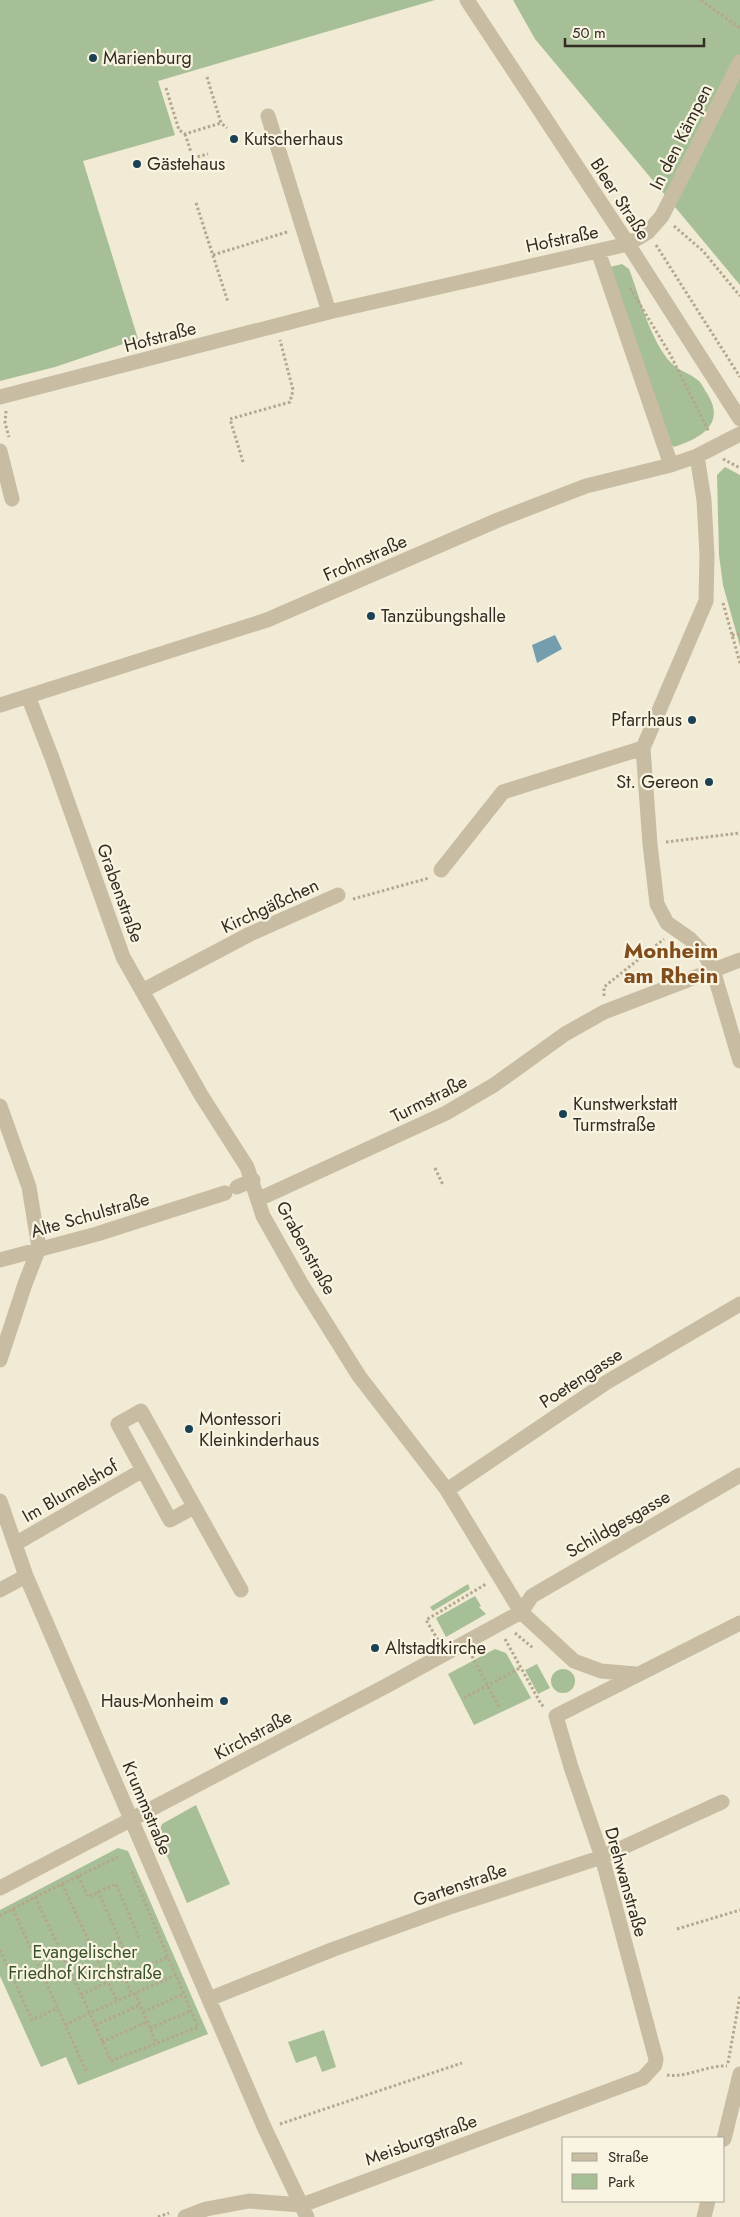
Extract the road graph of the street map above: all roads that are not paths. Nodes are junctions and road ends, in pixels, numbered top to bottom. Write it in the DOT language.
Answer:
graph roads {
  1 [pos="467,0"];
  2 [pos="740,62"];
  3 [pos="268,116"];
  4 [pos="628,244"];
  5 [pos="598,250"];
  6 [pos="329,312"];
  7 [pos="0,397"];
  8 [pos="740,420"];
  9 [pos="740,434"];
  10 [pos="0,451"];
  11 [pos="697,456"];
  12 [pos="671,465"];
  13 [pos="12,500"];
  14 [pos="28,696"];
  15 [pos="0,705"];
  16 [pos="643,748"];
  17 [pos="441,870"];
  18 [pos="338,894"];
  19 [pos="740,960"];
  20 [pos="713,970"];
  21 [pos="142,991"];
  22 [pos="740,1061"];
  23 [pos="0,1106"];
  24 [pos="253,1180"];
  25 [pos="259,1198"];
  26 [pos="39,1248"];
  27 [pos="0,1260"];
  28 [pos="740,1304"];
  29 [pos="0,1360"];
  30 [pos="144,1470"];
  31 [pos="740,1474"];
  32 [pos="447,1490"];
  33 [pos="0,1501"];
  34 [pos="194,1506"];
  35 [pos="15,1544"];
  36 [pos="26,1576"];
  37 [pos="0,1590"];
  38 [pos="241,1590"];
  39 [pos="521,1612"];
  40 [pos="740,1623"];
  41 [pos="636,1674"];
  42 [pos="722,1802"];
  43 [pos="132,1820"];
  44 [pos="602,1857"];
  45 [pos="0,1888"];
  46 [pos="209,1999"];
  47 [pos="656,2062"];
  48 [pos="734,2069"];
  49 [pos="724,2137"];
  50 [pos="708,2202"];
  51 [pos="305,2211"];
  52 [pos="180,2214"];
  53 [pos="704,2217"];
  1 -- 4 [label="street, Bleer Straße"];
  2 -- 4 [label="street, In den Kämpen"];
  3 -- 6 [label="street"];
  4 -- 5 [label="street, Hofstraße"];
  4 -- 8 [label="street, Bleer Straße"];
  5 -- 6 [label="street, Hofstraße"];
  5 -- 12 [label="street"];
  6 -- 7 [label="street, Hofstraße"];
  9 -- 11 [label="street, Frohnstraße"];
  10 -- 13 [label="street"];
  11 -- 12 [label="street, Frohnstraße"];
  11 -- 16 [label="street"];
  12 -- 14 [label="street, Frohnstraße"];
  14 -- 15 [label="street, Frohnstraße"];
  14 -- 21 [label="street, Grabenstraße"];
  16 -- 17 [label="street"];
  16 -- 20 [label="street"];
  18 -- 21 [label="street, Kirchgäßchen"];
  19 -- 20 [label="street, Turmstraße"];
  20 -- 22 [label="street"];
  20 -- 25 [label="street, Turmstraße"];
  21 -- 24 [label="street, Grabenstraße"];
  23 -- 26 [label="street"];
  24 -- 25 [label="street, Grabenstraße"];
  24 -- 26 [label="street, Alte Schulstraße"];
  25 -- 32 [label="street, Grabenstraße"];
  26 -- 27 [label="street, Alte Schulstraße"];
  26 -- 29 [label="street"];
  28 -- 32 [label="street, Poetengasse"];
  30 -- 34 [label="street, Im Blumelshof"];
  30 -- 34 [label="street, Im Blumelshof"];
  30 -- 35 [label="street, Im Blumelshof"];
  31 -- 39 [label="street, Schildgesgasse"];
  32 -- 39 [label="street, Grabenstraße"];
  33 -- 35 [label="street, Krummstraße"];
  34 -- 38 [label="street, Im Blumelshof"];
  35 -- 36 [label="street, Krummstraße"];
  36 -- 37 [label="street"];
  36 -- 43 [label="street, Krummstraße"];
  39 -- 41 [label="street, Grabenstraße"];
  39 -- 43 [label="street, Kirchstraße"];
  40 -- 41 [label="street"];
  41 -- 44 [label="street, Drehwanstraße"];
  42 -- 44 [label="street, Gartenstraße"];
  43 -- 45 [label="street, Kirchstraße"];
  43 -- 46 [label="street, Krummstraße"];
  44 -- 46 [label="street, Gartenstraße"];
  44 -- 47 [label="street, Drehwanstraße"];
  46 -- 51 [label="street, Krummstraße"];
  47 -- 51 [label="street, Meisburgstraße"];
  48 -- 49 [label="street"];
  50 -- 53 [label="street"];
  51 -- 52 [label="street, Meisburgstraße"];
}
